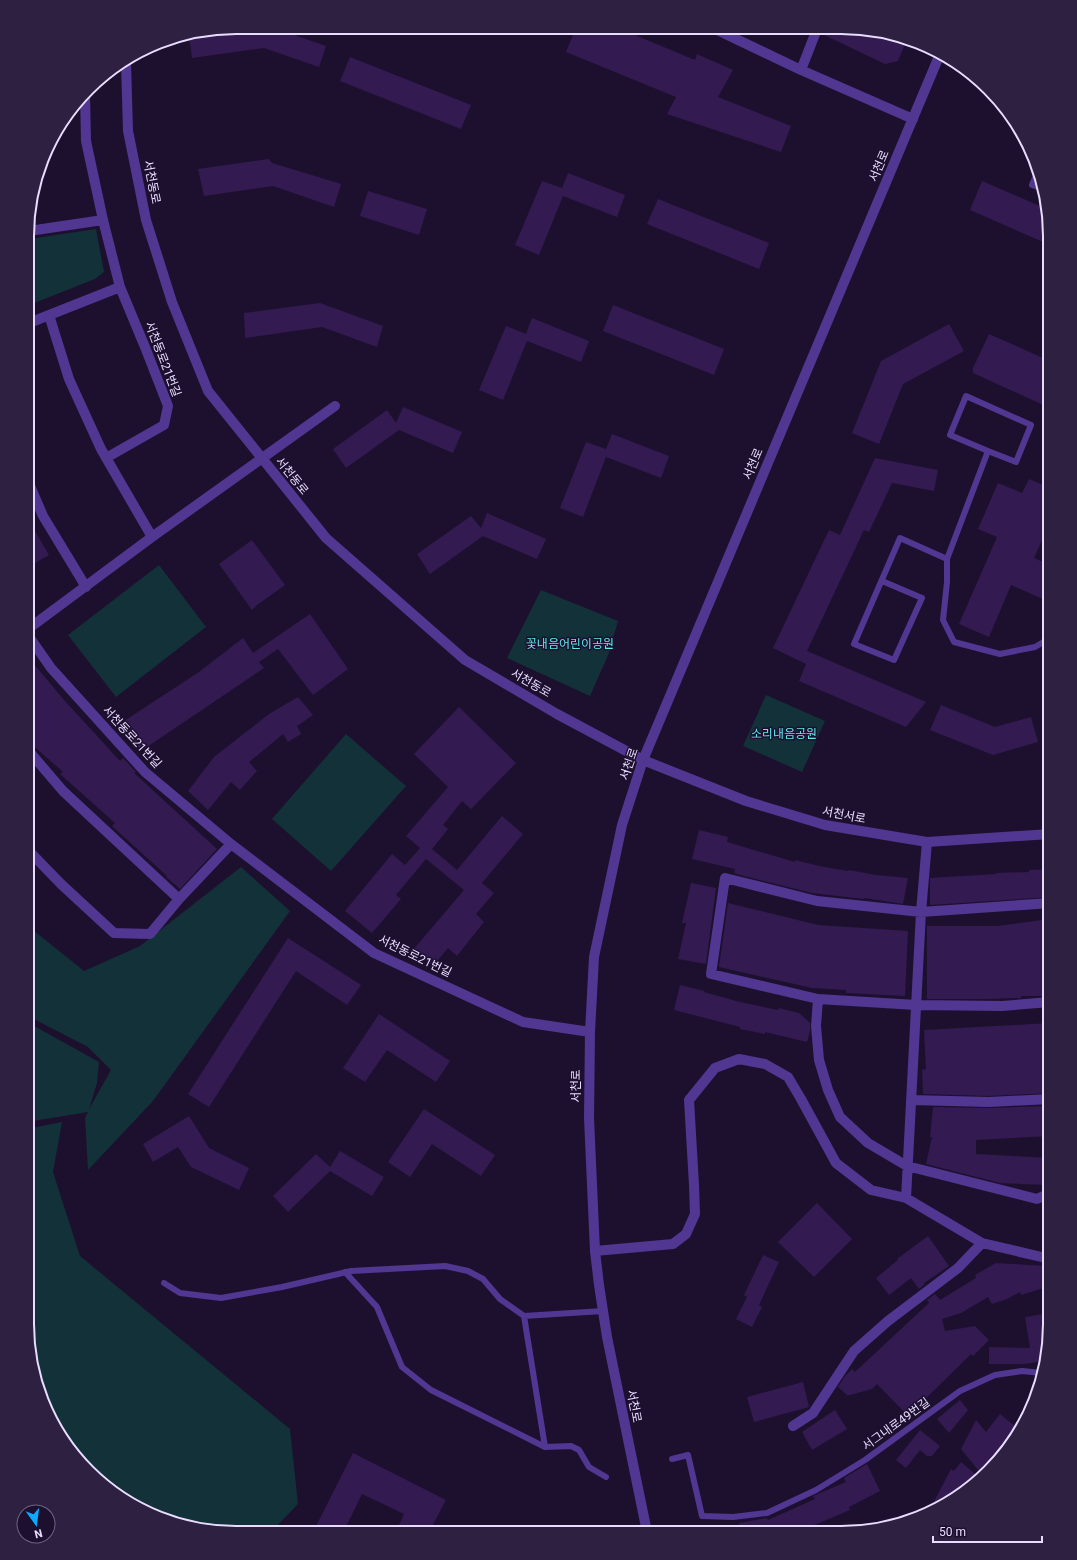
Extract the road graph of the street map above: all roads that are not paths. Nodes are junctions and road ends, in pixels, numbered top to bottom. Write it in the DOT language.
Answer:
graph roads {
  1 [pos="726,34"];
  2 [pos="815,34"];
  3 [pos="938,59"];
  4 [pos="126,67"];
  5 [pos="801,70"];
  6 [pos="85,102"];
  7 [pos="913,119"];
  8 [pos="1035,179"];
  9 [pos="1037,187"];
  10 [pos="103,220"];
  11 [pos="34,230"];
  12 [pos="120,287"];
  13 [pos="49,315"];
  14 [pos="34,321"];
  15 [pos="335,406"];
  16 [pos="988,451"];
  17 [pos="106,458"];
  18 [pos="262,459"];
  19 [pos="34,495"];
  20 [pos="152,537"];
  21 [pos="947,559"];
  22 [pos="882,581"];
  23 [pos="86,586"];
  24 [pos="34,625"];
  25 [pos="1043,642"];
  26 [pos="34,644"];
  27 [pos="34,757"];
  28 [pos="643,760"];
  29 [pos="1043,834"];
  30 [pos="927,842"];
  31 [pos="231,844"];
  32 [pos="34,856"];
  33 [pos="179,899"];
  34 [pos="1043,903"];
  35 [pos="921,912"];
  36 [pos="818,999"];
  37 [pos="1043,1003"];
  38 [pos="916,1005"];
  39 [pos="590,1032"];
  40 [pos="1043,1098"];
  41 [pos="911,1100"];
  42 [pos="907,1166"];
  43 [pos="1043,1196"];
  44 [pos="906,1198"];
  45 [pos="982,1243"];
  46 [pos="595,1251"];
  47 [pos="1043,1257"];
  48 [pos="345,1272"];
  49 [pos="164,1283"];
  50 [pos="603,1311"];
  51 [pos="524,1316"];
  52 [pos="1037,1372"];
  53 [pos="792,1426"];
  54 [pos="545,1447"];
  55 [pos="672,1460"];
  56 [pos="606,1477"];
  57 [pos="645,1526"];
  1 -- 5 [label="street"];
  2 -- 5 [label="street"];
  3 -- 7 [label="street, 서천로"];
  4 -- 18 [label="street, 서천동로"];
  5 -- 7 [label="street"];
  6 -- 10 [label="street, 서천동로21번길"];
  7 -- 28 [label="street, 서천로"];
  8 -- 9 [label="lane"];
  10 -- 11 [label="street"];
  10 -- 12 [label="street, 서천동로21번길"];
  12 -- 13 [label="street"];
  12 -- 17 [label="street, 서천동로21번길"];
  13 -- 14 [label="street"];
  13 -- 17 [label="street"];
  15 -- 18 [label="street"];
  16 -- 16 [label="lane"];
  16 -- 21 [label="lane"];
  17 -- 20 [label="street"];
  18 -- 20 [label="street"];
  18 -- 28 [label="street, 서천동로"];
  19 -- 23 [label="street"];
  20 -- 23 [label="street"];
  21 -- 22 [label="lane"];
  21 -- 25 [label="lane"];
  22 -- 22 [label="lane"];
  23 -- 24 [label="street"];
  26 -- 31 [label="street, 서천동로21번길"];
  27 -- 33 [label="street"];
  28 -- 30 [label="street, 서천서로"];
  28 -- 39 [label="street, 서천로"];
  29 -- 30 [label="street, 서천서로"];
  30 -- 35 [label="street"];
  31 -- 33 [label="street"];
  31 -- 39 [label="street, 서천동로21번길"];
  32 -- 33 [label="street"];
  34 -- 35 [label="street"];
  35 -- 36 [label="street"];
  35 -- 38 [label="street"];
  36 -- 38 [label="street"];
  36 -- 42 [label="street"];
  37 -- 38 [label="street"];
  38 -- 41 [label="street"];
  39 -- 46 [label="street, 서천로"];
  40 -- 41 [label="street"];
  41 -- 42 [label="street"];
  42 -- 43 [label="street"];
  42 -- 44 [label="street"];
  44 -- 45 [label="street"];
  44 -- 46 [label="street"];
  45 -- 47 [label="street"];
  45 -- 53 [label="street"];
  46 -- 50 [label="street, 서천로"];
  48 -- 49 [label="lane"];
  48 -- 51 [label="lane"];
  48 -- 54 [label="lane"];
  50 -- 51 [label="lane"];
  50 -- 57 [label="street, 서천로"];
  51 -- 54 [label="lane"];
  52 -- 55 [label="lane, 서그내로49번길"];
  54 -- 56 [label="lane"];
}
